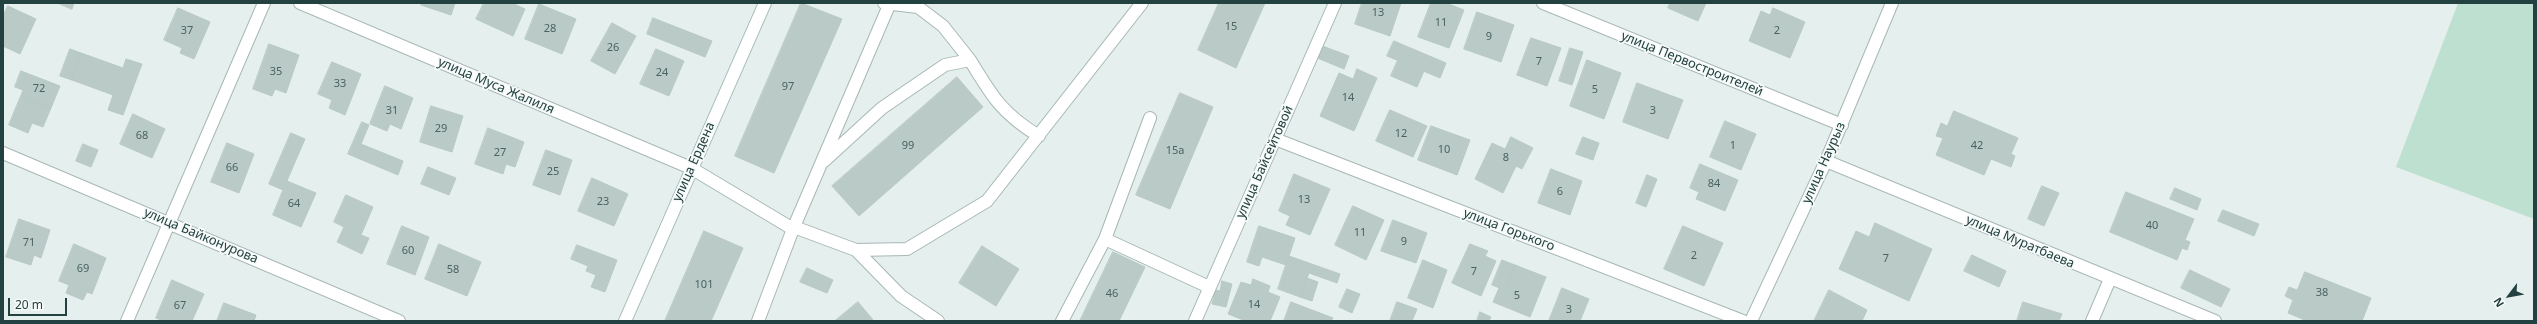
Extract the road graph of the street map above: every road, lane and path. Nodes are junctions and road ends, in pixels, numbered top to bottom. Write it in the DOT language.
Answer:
graph roads {
  1 [pos="264,3"];
  2 [pos="300,3"];
  3 [pos="766,3"];
  4 [pos="1142,3"];
  5 [pos="1335,3"];
  6 [pos="1543,3"];
  7 [pos="1892,3"];
  8 [pos="887,4"];
  9 [pos="970,60"];
  10 [pos="1150,118"];
  11 [pos="1842,125"];
  12 [pos="1039,136"];
  13 [pos="1275,139"];
  14 [pos="3,153"];
  15 [pos="1826,161"];
  16 [pos="821,164"];
  17 [pos="691,168"];
  18 [pos="169,222"];
  19 [pos="793,228"];
  20 [pos="1105,239"];
  21 [pos="856,250"];
  22 [pos="2110,279"];
  23 [pos="1210,287"];
  24 [pos="127,321"];
  25 [pos="399,321"];
  26 [pos="625,321"];
  27 [pos="758,321"];
  28 [pos="938,321"];
  29 [pos="1062,321"];
  30 [pos="1194,321"];
  31 [pos="1743,321"];
  32 [pos="1751,321"];
  33 [pos="2092,321"];
  34 [pos="2215,321"];
  1 -- 18 [label="street"];
  2 -- 17 [label="street, улица Муса Жалиля"];
  3 -- 17 [label="street, улица Ердена"];
  4 -- 12 [label="street"];
  5 -- 13 [label="street, улица Байсейтовой"];
  6 -- 11 [label="street, улица Первостроителей"];
  7 -- 11 [label="street, улица Наурыз"];
  8 -- 9 [label="street"];
  8 -- 16 [label="street"];
  9 -- 12 [label="street"];
  9 -- 16 [label="street"];
  10 -- 20 [label="street"];
  11 -- 15 [label="street, улица Наурыз"];
  12 -- 21 [label="street"];
  13 -- 23 [label="street, улица Байсейтовой"];
  13 -- 31 [label="street, улица Горького"];
  14 -- 18 [label="street, улица Байконурова"];
  15 -- 22 [label="street, улица Муратбаева"];
  15 -- 32 [label="street, улица Наурыз"];
  16 -- 19 [label="street"];
  17 -- 19 [label="street, улица Муса Жалиля"];
  17 -- 26 [label="street, улица Ердена"];
  18 -- 24 [label="street"];
  18 -- 25 [label="street, улица Байконурова"];
  19 -- 21 [label="street, улица Муса Жалиля"];
  19 -- 27 [label="street"];
  20 -- 23 [label="street"];
  20 -- 29 [label="street"];
  21 -- 28 [label="street"];
  22 -- 33 [label="street"];
  22 -- 34 [label="street, улица Муратбаева"];
  23 -- 30 [label="street, улица Байсейтовой"];
}
